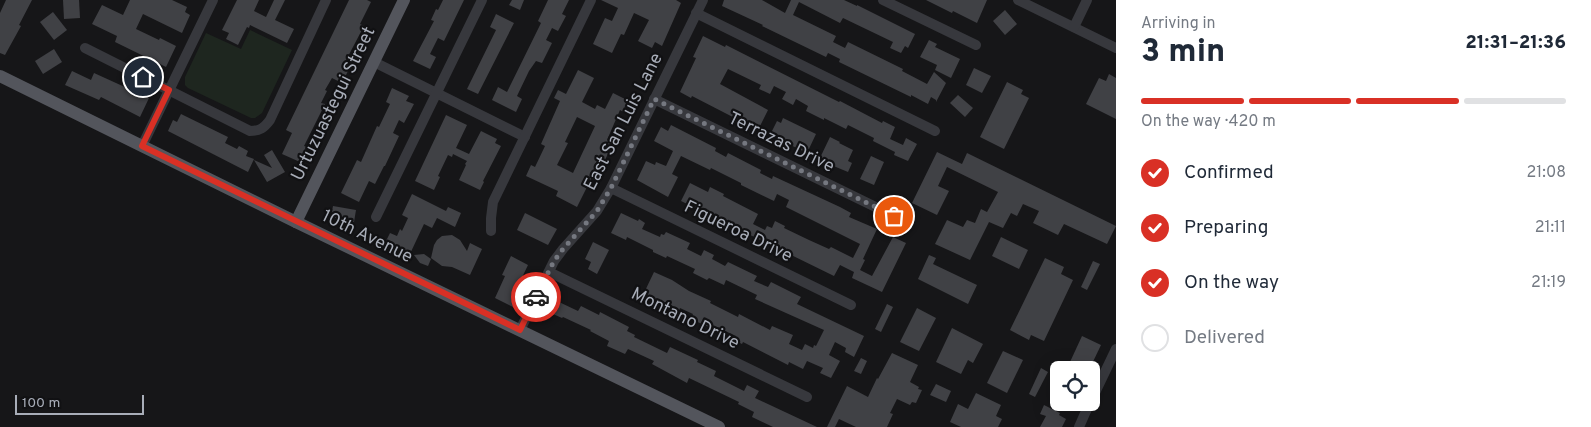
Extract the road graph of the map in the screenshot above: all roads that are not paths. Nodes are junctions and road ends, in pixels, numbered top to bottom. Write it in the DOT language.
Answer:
graph roads {
  1 [pos="212,0"];
  2 [pos="326,0"];
  3 [pos="404,0"];
  4 [pos="482,0"];
  5 [pos="591,0"];
  6 [pos="703,0"];
  7 [pos="883,0"];
  8 [pos="1018,0"];
  9 [pos="1087,0"];
  10 [pos="696,13"];
  11 [pos="1074,27"];
  12 [pos="976,45"];
  13 [pos="84,48"];
  14 [pos="1116,48"];
  15 [pos="374,62"];
  16 [pos="0,76"];
  17 [pos="169,90"];
  18 [pos="437,93"];
  19 [pos="654,99"];
  20 [pos="935,131"];
  21 [pos="525,136"];
  22 [pos="142,146"];
  23 [pos="611,188"];
  24 [pos="376,216"];
  25 [pos="894,216"];
  26 [pos="296,222"];
  27 [pos="491,230"];
  28 [pos="549,272"];
  29 [pos="851,305"];
  30 [pos="520,330"];
  31 [pos="1116,349"];
  32 [pos="1100,383"];
  33 [pos="807,397"];
  34 [pos="1087,411"];
  35 [pos="1081,426"];
  36 [pos="720,427"];
  1 -- 17 [label="street"];
  2 -- 17 [label="street"];
  3 -- 15 [label="main road, Urtuzuastegui Street"];
  4 -- 18 [label="street"];
  5 -- 21 [label="street"];
  6 -- 10 [label="street, East San Luis Lane"];
  7 -- 12 [label="street"];
  8 -- 11 [label="street"];
  9 -- 11 [label="street"];
  10 -- 19 [label="street, East San Luis Lane"];
  10 -- 20 [label="street"];
  11 -- 14 [label="street"];
  13 -- 17 [label="street"];
  15 -- 18 [label="street"];
  15 -- 26 [label="main road, Urtuzuastegui Street"];
  16 -- 22 [label="main road, 10th Avenue"];
  17 -- 22 [label="street"];
  18 -- 21 [label="street"];
  18 -- 24 [label="street"];
  19 -- 23 [label="street, East San Luis Lane"];
  19 -- 25 [label="street, Terrazas Drive"];
  21 -- 27 [label="street"];
  22 -- 26 [label="main road, 10th Avenue"];
  23 -- 28 [label="street, East San Luis Lane"];
  23 -- 29 [label="street, Figueroa Drive"];
  26 -- 30 [label="main road, 10th Avenue"];
  28 -- 30 [label="street, East San Luis Lane"];
  28 -- 33 [label="street, Montano Drive"];
  30 -- 36 [label="main road, 10th Avenue"];
  31 -- 32 [label="street"];
  34 -- 35 [label="street"];
}
